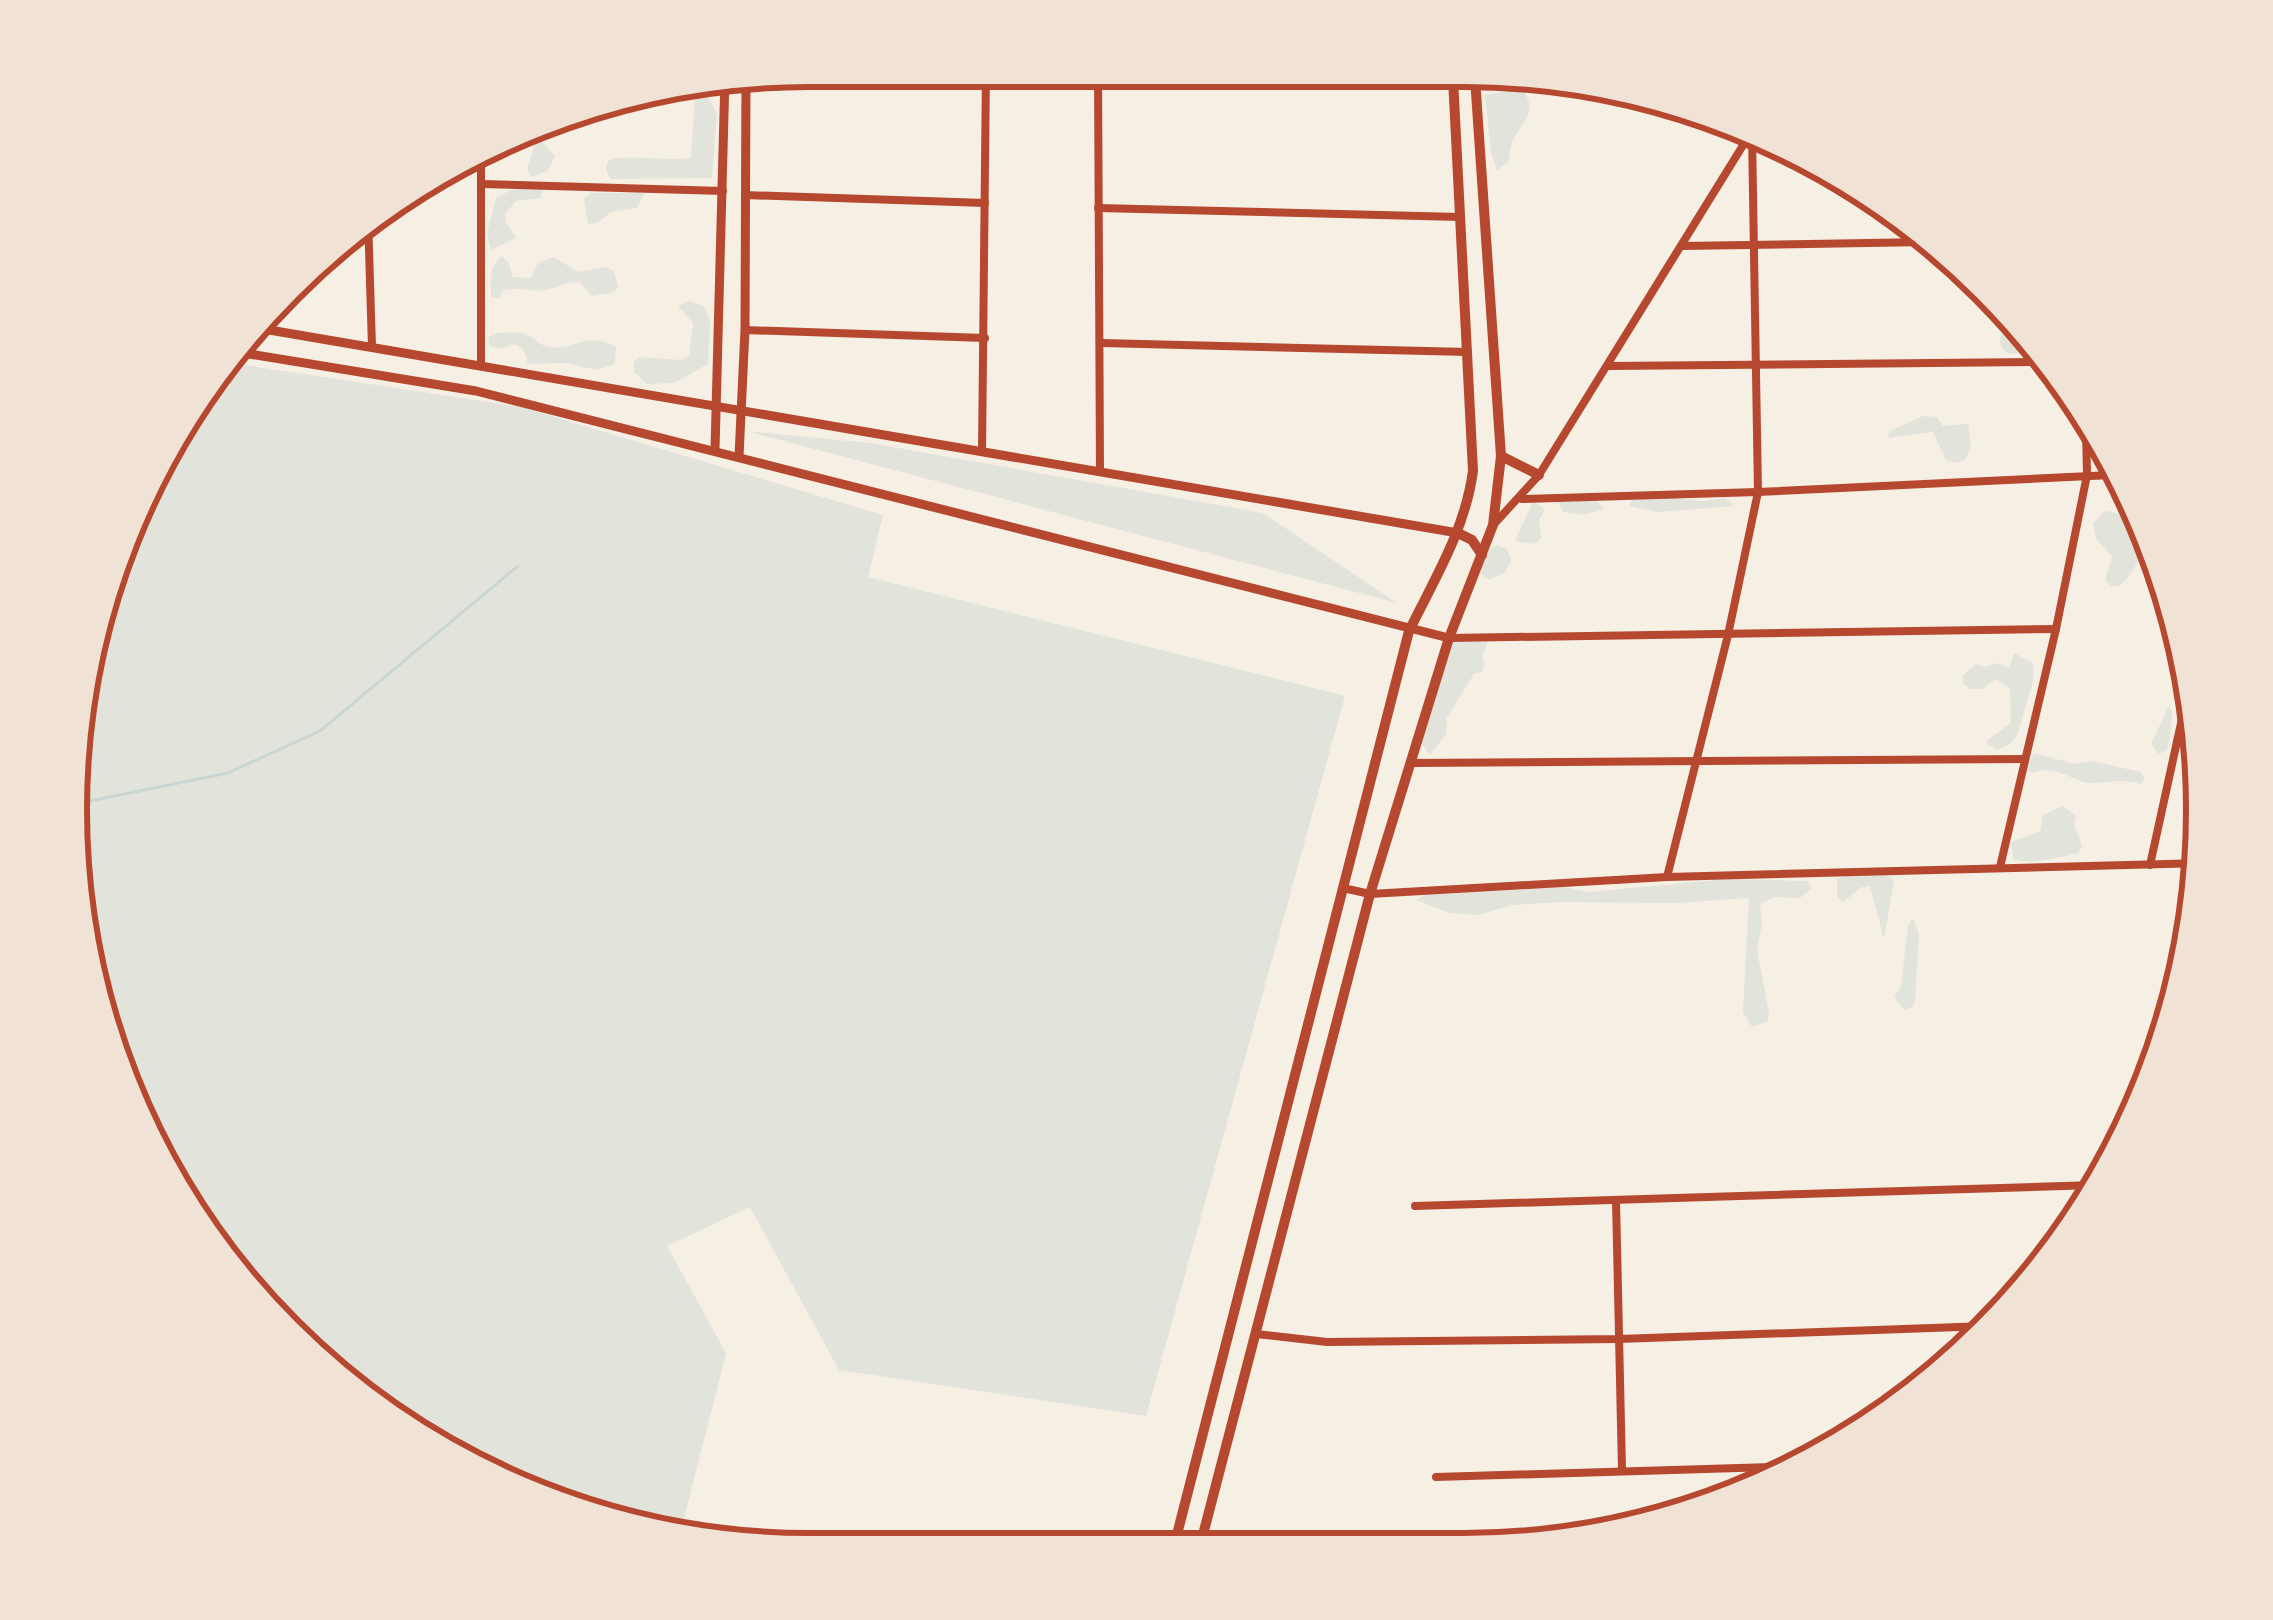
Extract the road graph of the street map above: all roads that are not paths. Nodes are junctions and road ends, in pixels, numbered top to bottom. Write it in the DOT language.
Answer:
graph roads {
  1 [pos="986,87"];
  2 [pos="1097,87"];
  3 [pos="1453,87"];
  4 [pos="1475,88"];
  5 [pos="746,90"];
  6 [pos="725,92"];
  7 [pos="1745,144"];
  8 [pos="1752,147"];
  9 [pos="481,166"];
  10 [pos="482,184"];
  11 [pos="723,190"];
  12 [pos="745,195"];
  13 [pos="985,203"];
  14 [pos="1098,208"];
  15 [pos="1460,217"];
  16 [pos="369,237"];
  17 [pos="1911,242"];
  18 [pos="1756,244"];
  19 [pos="1681,246"];
  20 [pos="269,330"];
  21 [pos="745,330"];
  22 [pos="985,338"];
  23 [pos="1102,343"];
  24 [pos="372,347"];
  25 [pos="1468,352"];
  26 [pos="249,354"];
  27 [pos="2031,362"];
  28 [pos="482,364"];
  29 [pos="1606,366"];
  30 [pos="1758,367"];
  31 [pos="717,406"];
  32 [pos="742,410"];
  33 [pos="2086,445"];
  34 [pos="715,449"];
  35 [pos="982,452"];
  36 [pos="739,456"];
  37 [pos="1501,456"];
  38 [pos="1100,470"];
  39 [pos="1539,475"];
  40 [pos="2087,475"];
  41 [pos="2103,475"];
  42 [pos="1758,492"];
  43 [pos="1522,499"];
  44 [pos="1493,525"];
  45 [pos="1458,533"];
  46 [pos="1482,555"];
  47 [pos="2056,629"];
  48 [pos="1409,631"];
  49 [pos="1729,635"];
  50 [pos="1449,638"];
  51 [pos="2181,723"];
  52 [pos="2176,742"];
  53 [pos="2182,742"];
  54 [pos="1697,759"];
  55 [pos="2025,760"];
  56 [pos="1411,763"];
  57 [pos="2183,864"];
  58 [pos="2150,865"];
  59 [pos="2000,867"];
  60 [pos="1666,877"];
  61 [pos="1343,888"];
  62 [pos="1370,894"];
  63 [pos="2081,1185"];
  64 [pos="1616,1200"];
  65 [pos="1415,1206"];
  66 [pos="1261,1210"];
  67 [pos="1284,1217"];
  68 [pos="1968,1327"];
  69 [pos="1256,1334"];
  70 [pos="1618,1339"];
  71 [pos="1764,1467"];
  72 [pos="1622,1470"];
  73 [pos="1436,1478"];
  74 [pos="1177,1533"];
  75 [pos="1203,1533"];
  1 -- 13 [label="street"];
  2 -- 14 [label="street"];
  3 -- 15 [label="main road"];
  4 -- 37 [label="main road"];
  5 -- 12 [label="street"];
  6 -- 11 [label="street"];
  7 -- 19 [label="street"];
  8 -- 18 [label="street"];
  9 -- 10 [label="street"];
  10 -- 11 [label="street"];
  10 -- 28 [label="street"];
  11 -- 31 [label="street"];
  12 -- 13 [label="street"];
  12 -- 21 [label="street"];
  13 -- 22 [label="street"];
  14 -- 15 [label="street"];
  14 -- 23 [label="street"];
  15 -- 25 [label="main road"];
  16 -- 24 [label="street"];
  17 -- 18 [label="street"];
  18 -- 19 [label="street"];
  18 -- 30 [label="street"];
  19 -- 29 [label="street"];
  20 -- 24 [label="street"];
  21 -- 22 [label="street"];
  21 -- 32 [label="street"];
  22 -- 35 [label="street"];
  23 -- 25 [label="street"];
  23 -- 38 [label="street"];
  24 -- 28 [label="street"];
  25 -- 45 [label="main road"];
  26 -- 34 [label="street"];
  27 -- 30 [label="street"];
  28 -- 31 [label="street"];
  29 -- 30 [label="street"];
  29 -- 39 [label="street"];
  30 -- 42 [label="street"];
  31 -- 32 [label="street"];
  31 -- 34 [label="street"];
  32 -- 35 [label="street"];
  32 -- 36 [label="street"];
  33 -- 40 [label="street"];
  34 -- 36 [label="street"];
  35 -- 38 [label="street"];
  36 -- 48 [label="street"];
  37 -- 39 [label="main road"];
  37 -- 44 [label="main road"];
  38 -- 45 [label="street"];
  39 -- 43 [label="street"];
  40 -- 41 [label="street"];
  40 -- 42 [label="street"];
  40 -- 47 [label="street"];
  42 -- 43 [label="street"];
  42 -- 49 [label="street"];
  43 -- 44 [label="street"];
  44 -- 46 [label="main road"];
  45 -- 46 [label="main road"];
  45 -- 48 [label="main road"];
  46 -- 50 [label="main road"];
  47 -- 49 [label="street"];
  47 -- 55 [label="street"];
  48 -- 50 [label="street"];
  48 -- 61 [label="main road"];
  49 -- 50 [label="street"];
  49 -- 54 [label="street"];
  50 -- 56 [label="main road"];
  51 -- 52 [label="street"];
  52 -- 53 [label="street"];
  52 -- 58 [label="street"];
  54 -- 55 [label="street"];
  54 -- 56 [label="street"];
  54 -- 60 [label="street"];
  55 -- 59 [label="street"];
  56 -- 62 [label="main road"];
  57 -- 58 [label="street"];
  58 -- 59 [label="street"];
  59 -- 60 [label="street"];
  60 -- 62 [label="street"];
  61 -- 62 [label="street"];
  61 -- 66 [label="main road"];
  62 -- 67 [label="main road"];
  63 -- 64 [label="street"];
  64 -- 65 [label="street"];
  64 -- 70 [label="street"];
  66 -- 67 [label="main road"];
  66 -- 74 [label="main road"];
  67 -- 69 [label="main road"];
  68 -- 70 [label="street"];
  69 -- 70 [label="street"];
  69 -- 75 [label="main road"];
  70 -- 72 [label="street"];
  71 -- 72 [label="street"];
  72 -- 73 [label="street"];
}
